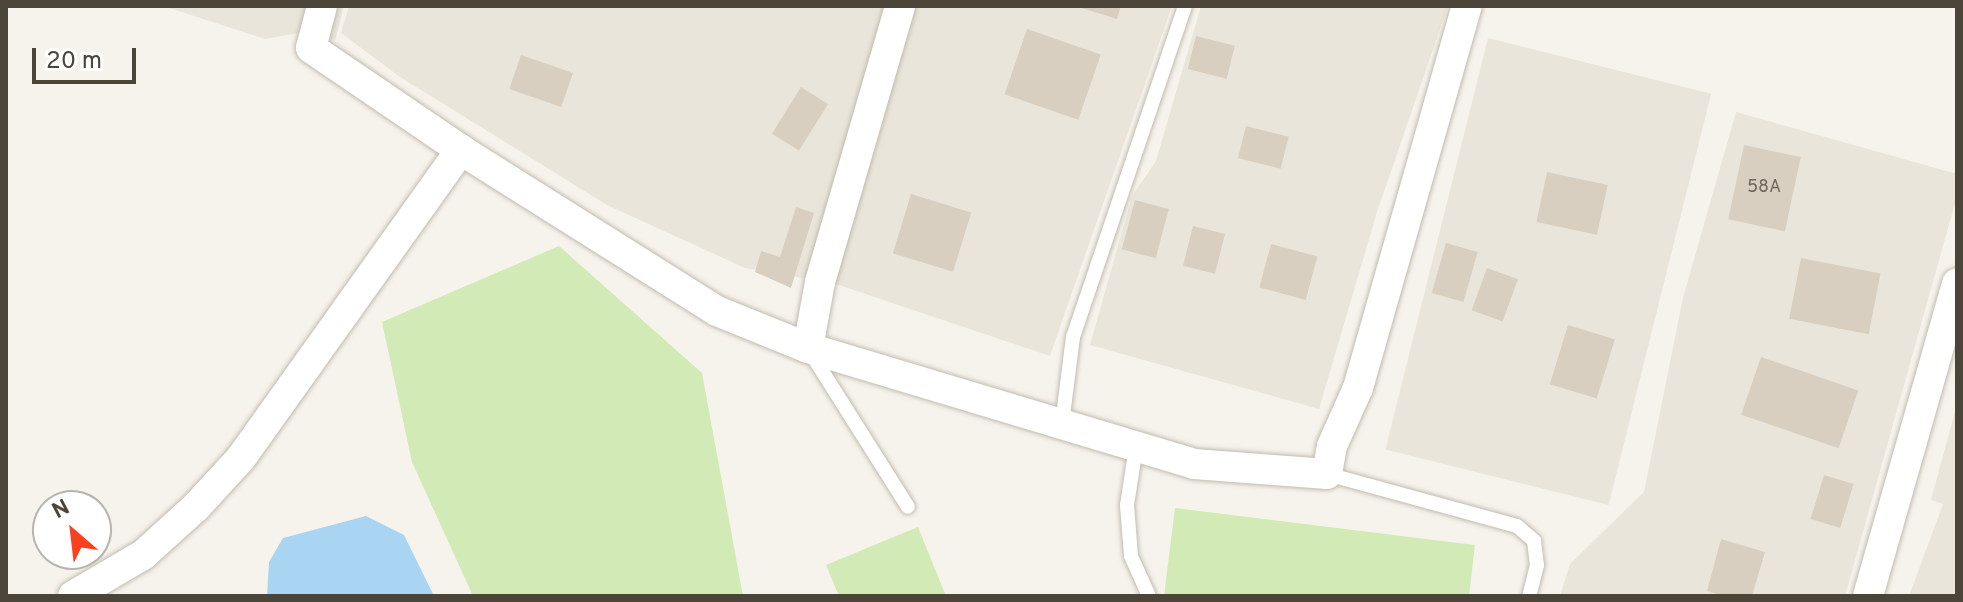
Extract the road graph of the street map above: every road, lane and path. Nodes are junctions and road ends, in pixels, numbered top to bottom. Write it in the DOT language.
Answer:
graph roads {
  1 [pos="322,6"];
  2 [pos="900,6"];
  3 [pos="1185,6"];
  4 [pos="1467,6"];
  5 [pos="461,150"];
  6 [pos="1957,283"];
  7 [pos="808,348"];
  8 [pos="1062,424"];
  9 [pos="1136,447"];
  10 [pos="1327,474"];
  11 [pos="908,507"];
  12 [pos="73,596"];
  13 [pos="1149,596"];
  14 [pos="1529,596"];
  15 [pos="1868,596"];
  1 -- 5 [label="street"];
  2 -- 7 [label="street"];
  3 -- 8 [label="lane"];
  4 -- 10 [label="street"];
  5 -- 7 [label="street"];
  5 -- 12 [label="street"];
  6 -- 15 [label="street"];
  7 -- 8 [label="street"];
  7 -- 11 [label="lane"];
  8 -- 9 [label="street"];
  9 -- 10 [label="street"];
  9 -- 13 [label="lane"];
  10 -- 14 [label="lane"];
}
